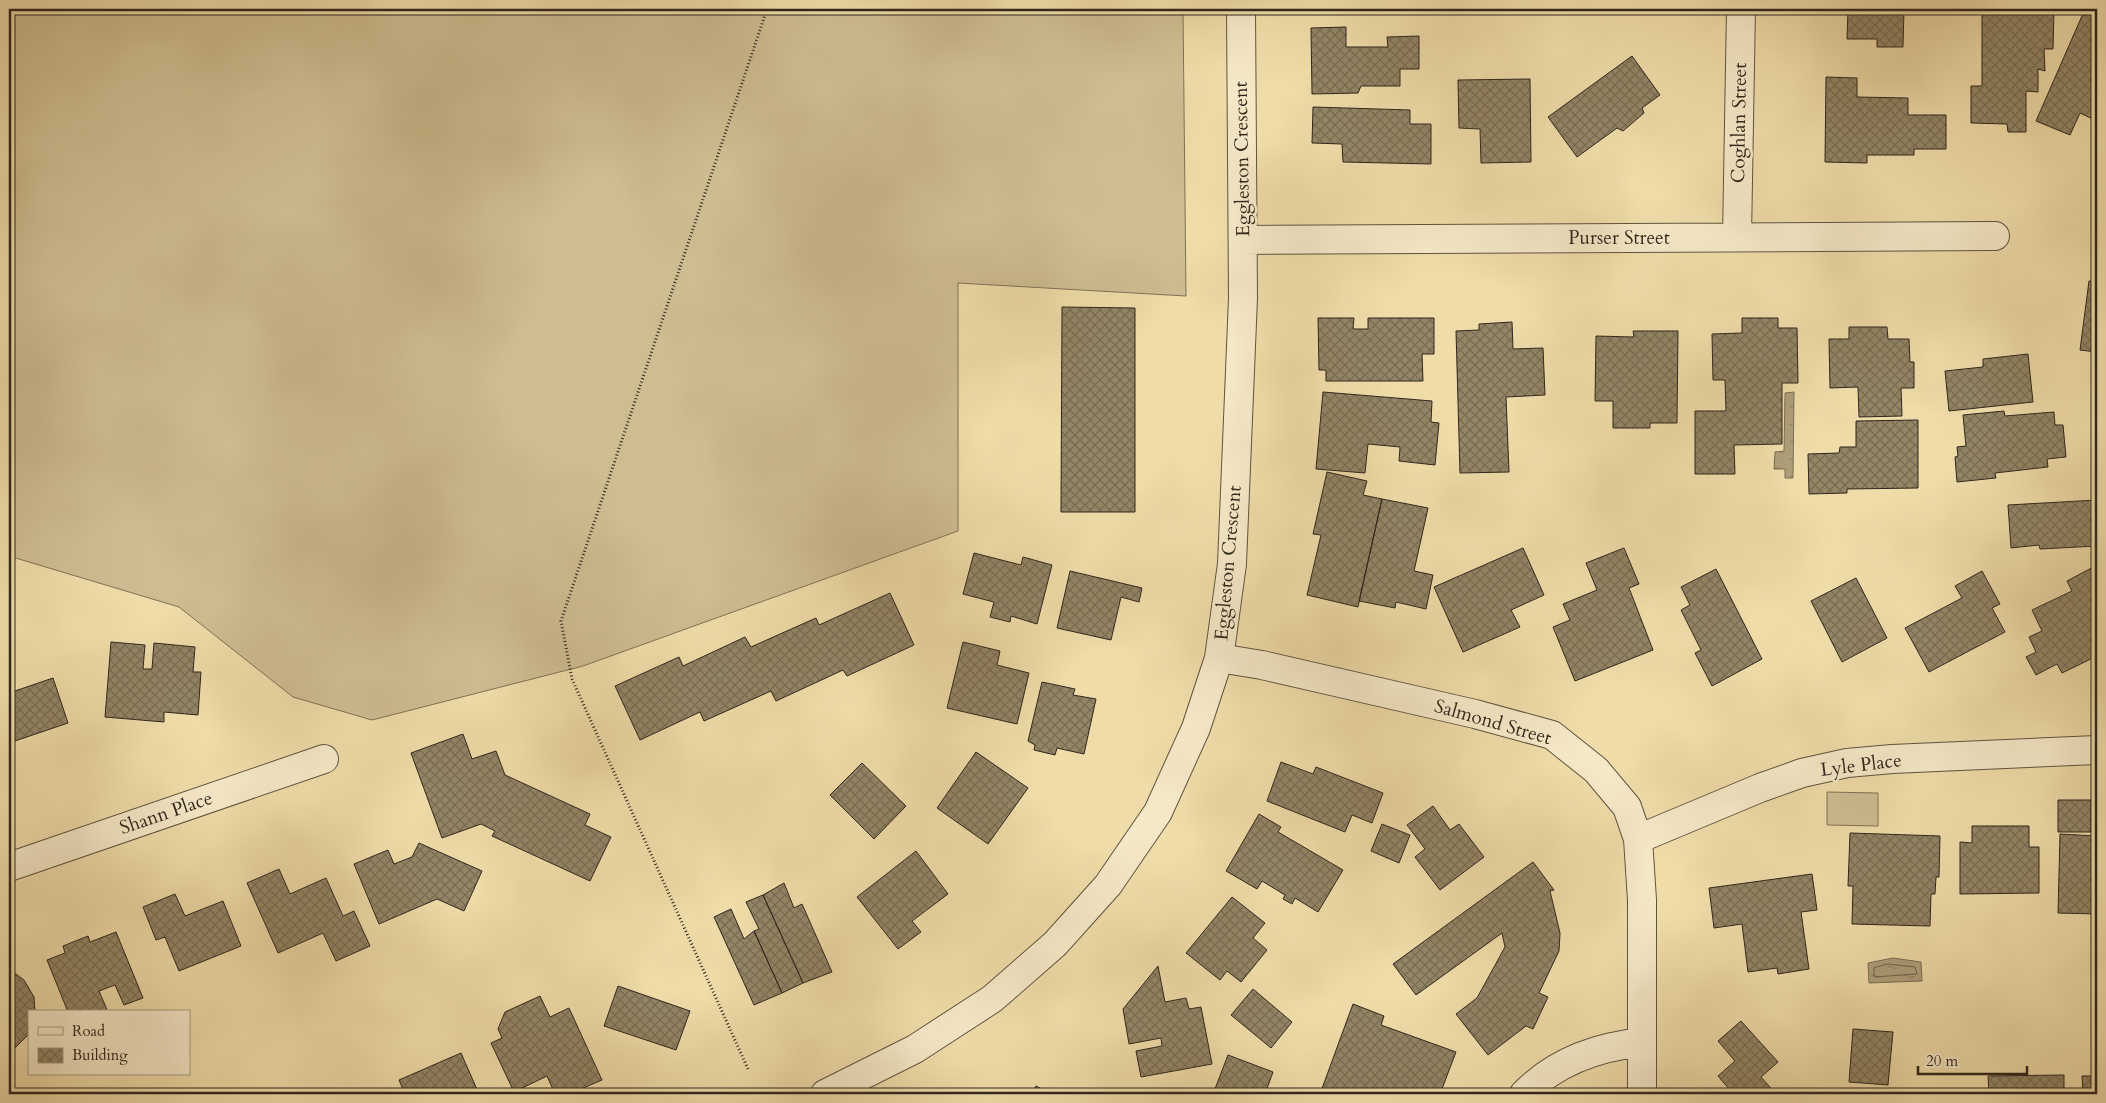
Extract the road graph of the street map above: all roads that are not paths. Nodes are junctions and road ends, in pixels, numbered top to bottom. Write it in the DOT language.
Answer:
graph roads {
  1 [pos="1241,9"];
  2 [pos="1741,9"];
  3 [pos="1995,236"];
  4 [pos="1737,237"];
  5 [pos="1244,240"];
  6 [pos="1219,658"];
  7 [pos="2097,750"];
  8 [pos="324,759"];
  9 [pos="1638,839"];
  10 [pos="9,866"];
  11 [pos="1642,1042"];
  12 [pos="839,1091"];
  13 [pos="1524,1094"];
  14 [pos="1642,1094"];
  1 -- 5 [label="street, Eggleston Crescent"];
  2 -- 4 [label="street, Coghlan Street"];
  3 -- 4 [label="street, Purser Street"];
  4 -- 5 [label="street, Purser Street"];
  5 -- 6 [label="street, Eggleston Crescent"];
  6 -- 9 [label="street, Salmond Street"];
  6 -- 12 [label="street, Eggleston Crescent"];
  7 -- 9 [label="street, Lyle Place"];
  8 -- 10 [label="street, Shann Place"];
  9 -- 11 [label="street, Salmond Street"];
  11 -- 13 [label="street"];
  11 -- 14 [label="street, Salmond Street"];
}
